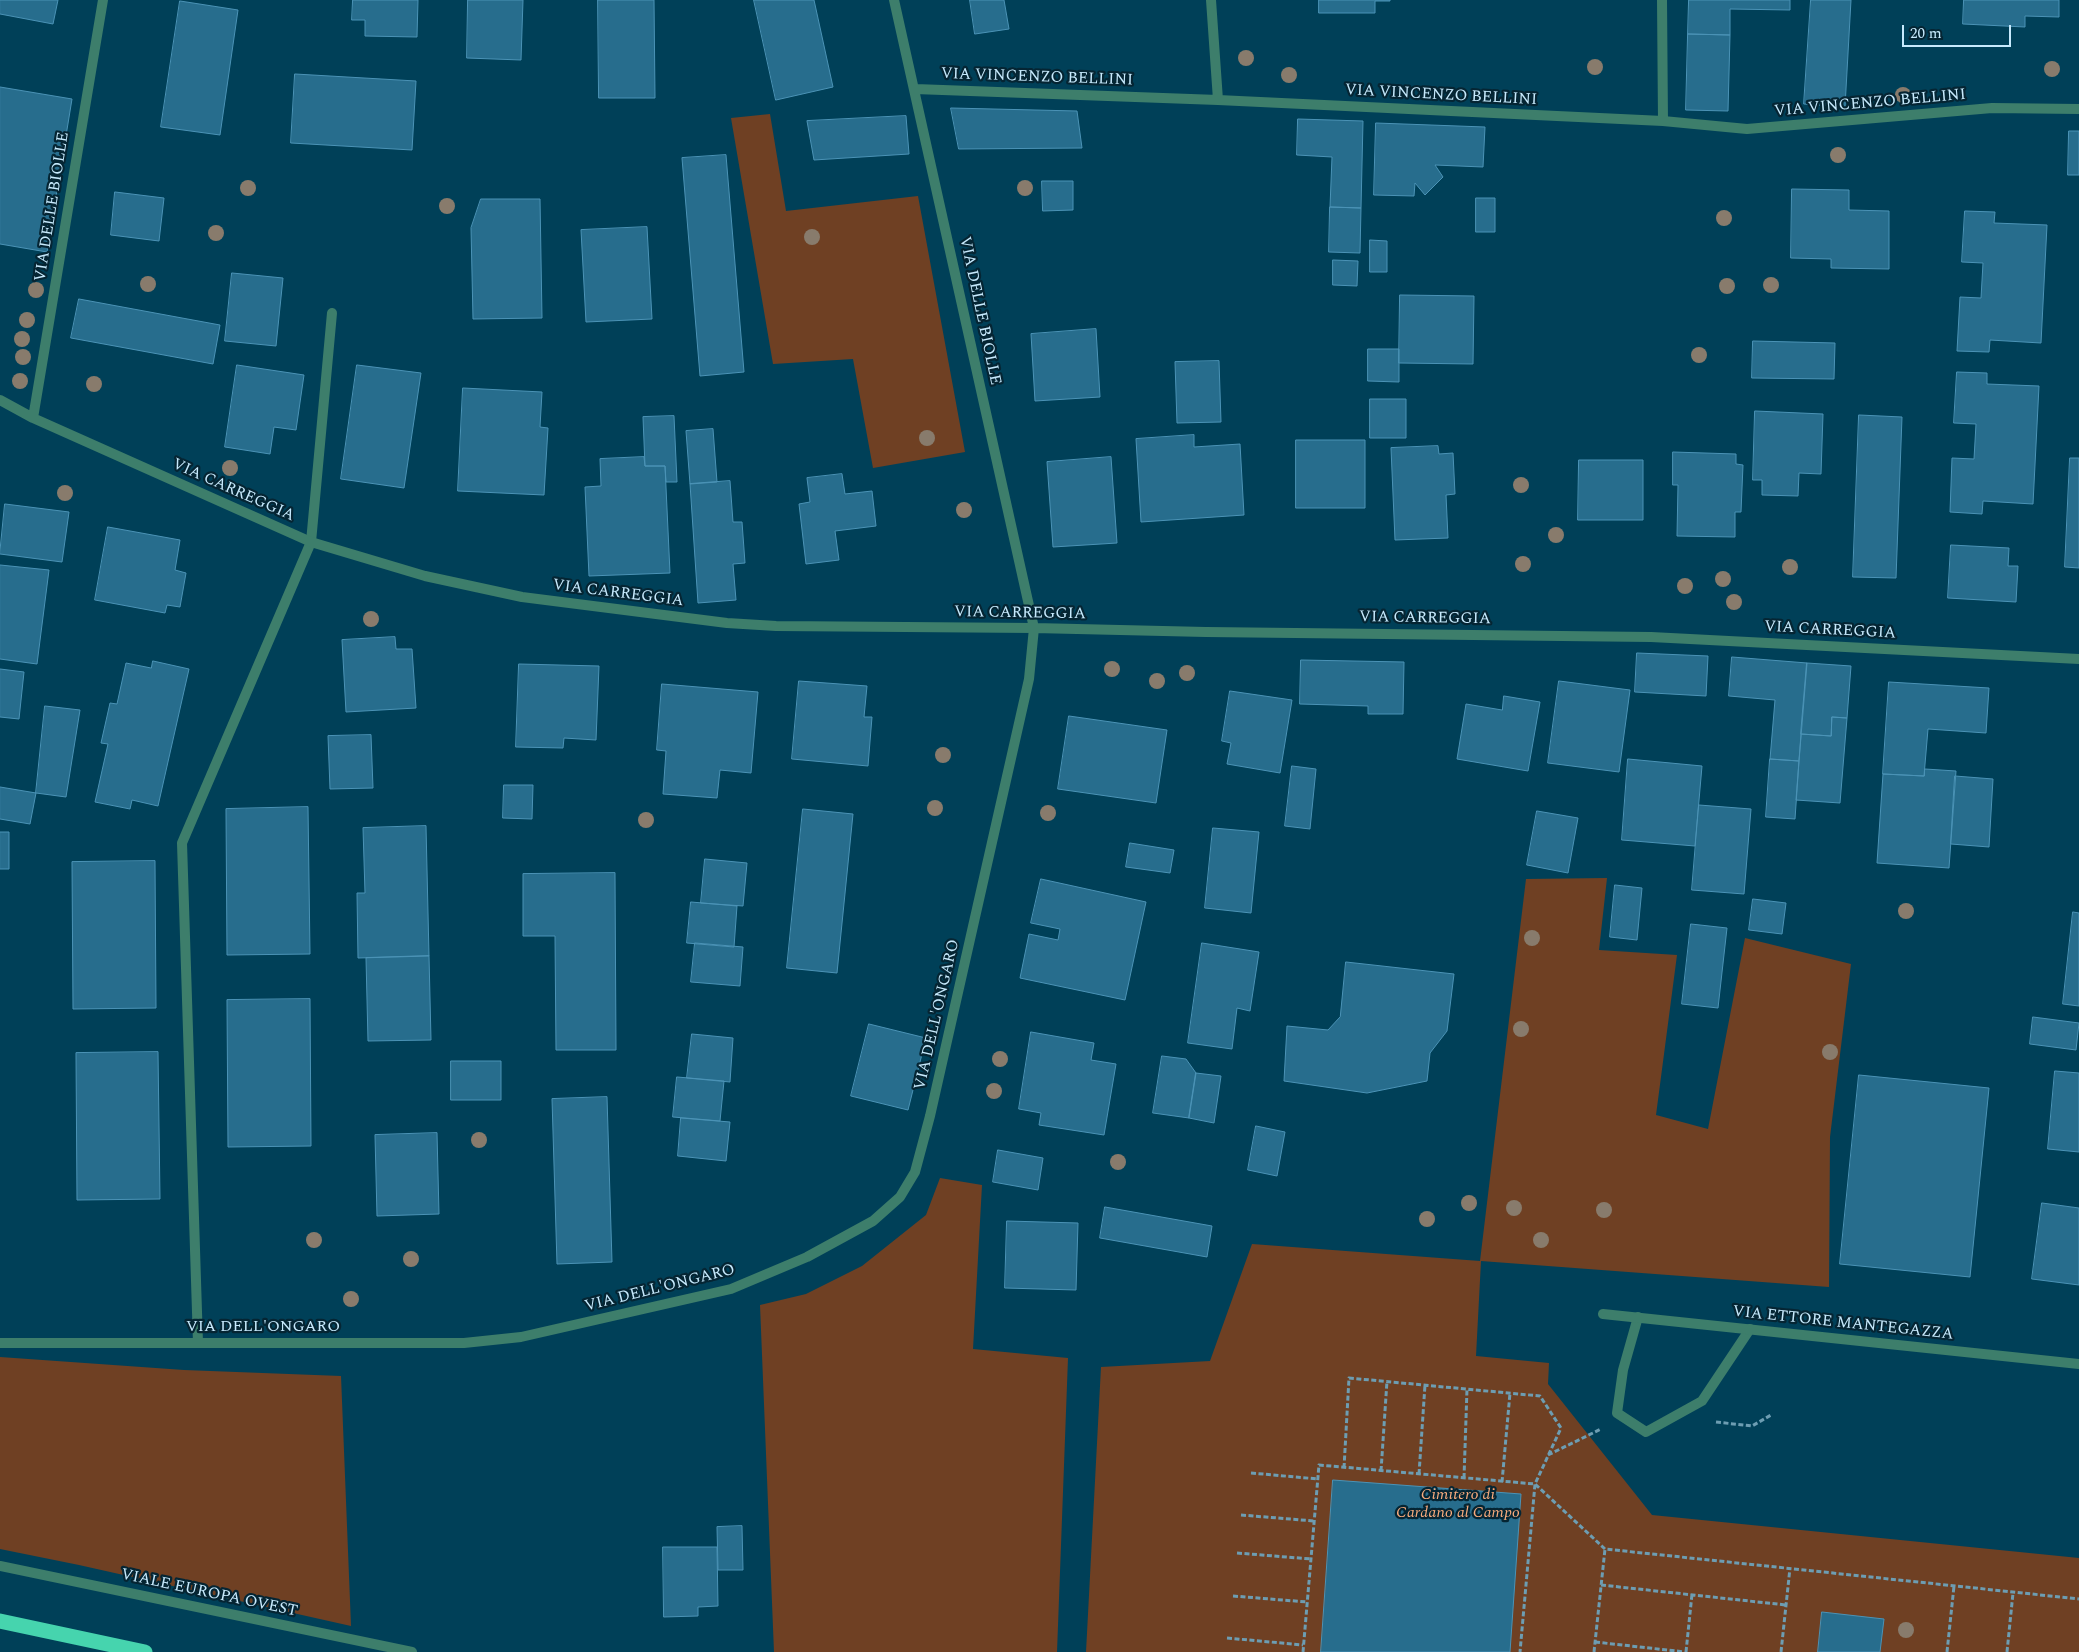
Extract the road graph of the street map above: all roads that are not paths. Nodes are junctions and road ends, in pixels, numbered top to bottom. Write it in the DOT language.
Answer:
graph roads {
  1 [pos="103,0"];
  2 [pos="894,0"];
  3 [pos="1211,0"];
  4 [pos="1662,0"];
  5 [pos="915,88"];
  6 [pos="1218,100"];
  7 [pos="2079,108"];
  8 [pos="1663,121"];
  9 [pos="332,313"];
  10 [pos="0,400"];
  11 [pos="34,418"];
  12 [pos="311,542"];
  13 [pos="1034,628"];
  14 [pos="2079,659"];
  15 [pos="1603,1314"];
  16 [pos="1638,1317"];
  17 [pos="1750,1329"];
  18 [pos="0,1343"];
  19 [pos="198,1343"];
  20 [pos="2079,1364"];
  21 [pos="0,1566"];
  22 [pos="0,1621"];
  23 [pos="145,1652"];
  24 [pos="412,1652"];
  1 -- 11 [label="street, VIA DELLE BIOLLE"];
  2 -- 5 [label="street, VIA DELLE BIOLLE"];
  3 -- 6 [label="street"];
  4 -- 8 [label="street"];
  5 -- 6 [label="street, VIA VINCENZO BELLINI"];
  5 -- 13 [label="street, VIA DELLE BIOLLE"];
  6 -- 8 [label="street, VIA VINCENZO BELLINI"];
  7 -- 8 [label="street, VIA VINCENZO BELLINI"];
  9 -- 12 [label="street"];
  10 -- 11 [label="street, VIA CARREGGIA"];
  11 -- 12 [label="street, VIA CARREGGIA"];
  12 -- 13 [label="street, VIA CARREGGIA"];
  12 -- 19 [label="street"];
  13 -- 14 [label="street, VIA CARREGGIA"];
  13 -- 19 [label="street, VIA DELL'ONGARO"];
  15 -- 16 [label="street, VIA ETTORE MANTEGAZZA"];
  16 -- 17 [label="street, VIA ETTORE MANTEGAZZA"];
  16 -- 17 [label="street"];
  17 -- 20 [label="street, VIA ETTORE MANTEGAZZA"];
  18 -- 19 [label="street, VIA DELL'ONGARO"];
  21 -- 24 [label="street, VIALE EUROPA OVEST"];
  22 -- 23 [label="highway"];
}
